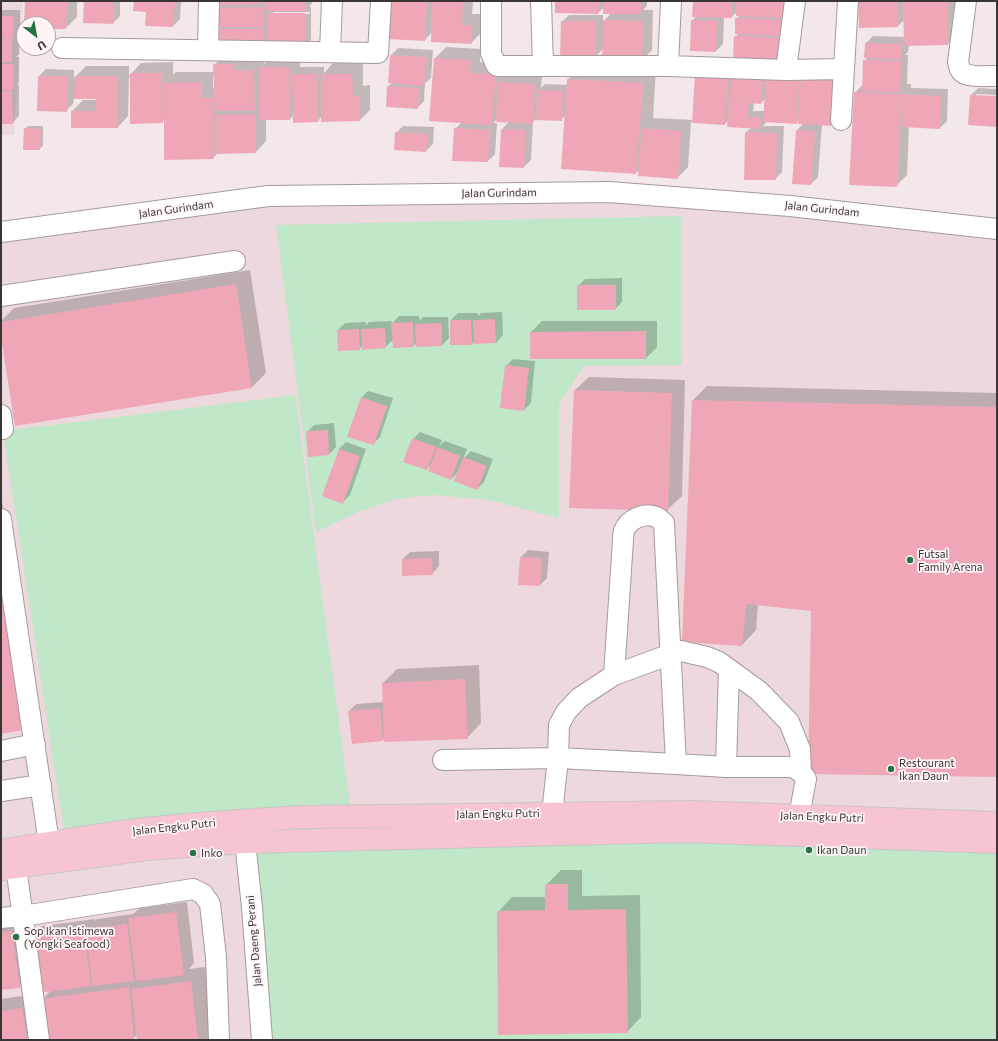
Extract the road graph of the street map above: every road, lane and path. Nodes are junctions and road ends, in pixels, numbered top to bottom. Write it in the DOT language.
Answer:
graph roads {
  1 [pos="208,1"];
  2 [pos="332,1"];
  3 [pos="381,1"];
  4 [pos="491,1"];
  5 [pos="542,1"];
  6 [pos="670,1"];
  7 [pos="795,1"];
  8 [pos="848,1"];
  9 [pos="966,1"];
  10 [pos="62,48"];
  11 [pos="208,50"];
  12 [pos="330,52"];
  13 [pos="544,66"];
  14 [pos="668,66"];
  15 [pos="844,69"];
  16 [pos="786,70"];
  17 [pos="997,76"];
  18 [pos="841,120"];
  19 [pos="997,229"];
  20 [pos="1,232"];
  21 [pos="235,261"];
  22 [pos="1,296"];
  23 [pos="1,519"];
  24 [pos="671,654"];
  25 [pos="729,669"];
  26 [pos="614,675"];
  27 [pos="35,744"];
  28 [pos="1,750"];
  29 [pos="558,758"];
  30 [pos="443,760"];
  31 [pos="676,764"];
  32 [pos="726,767"];
  33 [pos="801,773"];
  34 [pos="41,785"];
  35 [pos="1,791"];
  36 [pos="552,814"];
  37 [pos="799,816"];
  38 [pos="997,823"];
  39 [pos="245,842"];
  40 [pos="997,842"];
  41 [pos="49,843"];
  42 [pos="6,862"];
  43 [pos="23,916"];
  44 [pos="1,918"];
  45 [pos="39,1040"];
  46 [pos="219,1040"];
  47 [pos="262,1040"];
  1 -- 11 [label="street"];
  2 -- 12 [label="street"];
  3 -- 12 [label="street"];
  4 -- 13 [label="street"];
  5 -- 13 [label="street"];
  6 -- 14 [label="street"];
  7 -- 16 [label="street"];
  8 -- 15 [label="street"];
  9 -- 17 [label="street"];
  10 -- 11 [label="street"];
  11 -- 12 [label="street"];
  13 -- 14 [label="street"];
  14 -- 16 [label="street"];
  15 -- 16 [label="street"];
  15 -- 18 [label="street"];
  19 -- 20 [label="street, Jalan Gurindam"];
  21 -- 22 [label="street"];
  23 -- 27 [label="street"];
  24 -- 25 [label="street"];
  24 -- 26 [label="street"];
  24 -- 26 [label="street"];
  24 -- 31 [label="street"];
  25 -- 32 [label="street"];
  25 -- 33 [label="street"];
  26 -- 29 [label="street"];
  27 -- 28 [label="street"];
  27 -- 34 [label="street"];
  29 -- 30 [label="street"];
  29 -- 31 [label="street"];
  29 -- 36 [label="street"];
  31 -- 32 [label="street"];
  32 -- 33 [label="street"];
  33 -- 37 [label="street"];
  34 -- 35 [label="street"];
  34 -- 41 [label="street"];
  36 -- 37 [label="main road, Jalan Engku Putri"];
  36 -- 41 [label="main road, Jalan Engku Putri"];
  37 -- 38 [label="main road, Jalan Engku Putri"];
  39 -- 40 [label="main road, Jalan Engku Putri"];
  39 -- 42 [label="main road, Jalan Engku Putri"];
  39 -- 47 [label="street, Jalan Daeng Perani"];
  41 -- 42 [label="main road, Jalan Engku Putri"];
  42 -- 43 [label="street"];
  43 -- 44 [label="street"];
  43 -- 45 [label="street"];
  43 -- 46 [label="street"];
}
